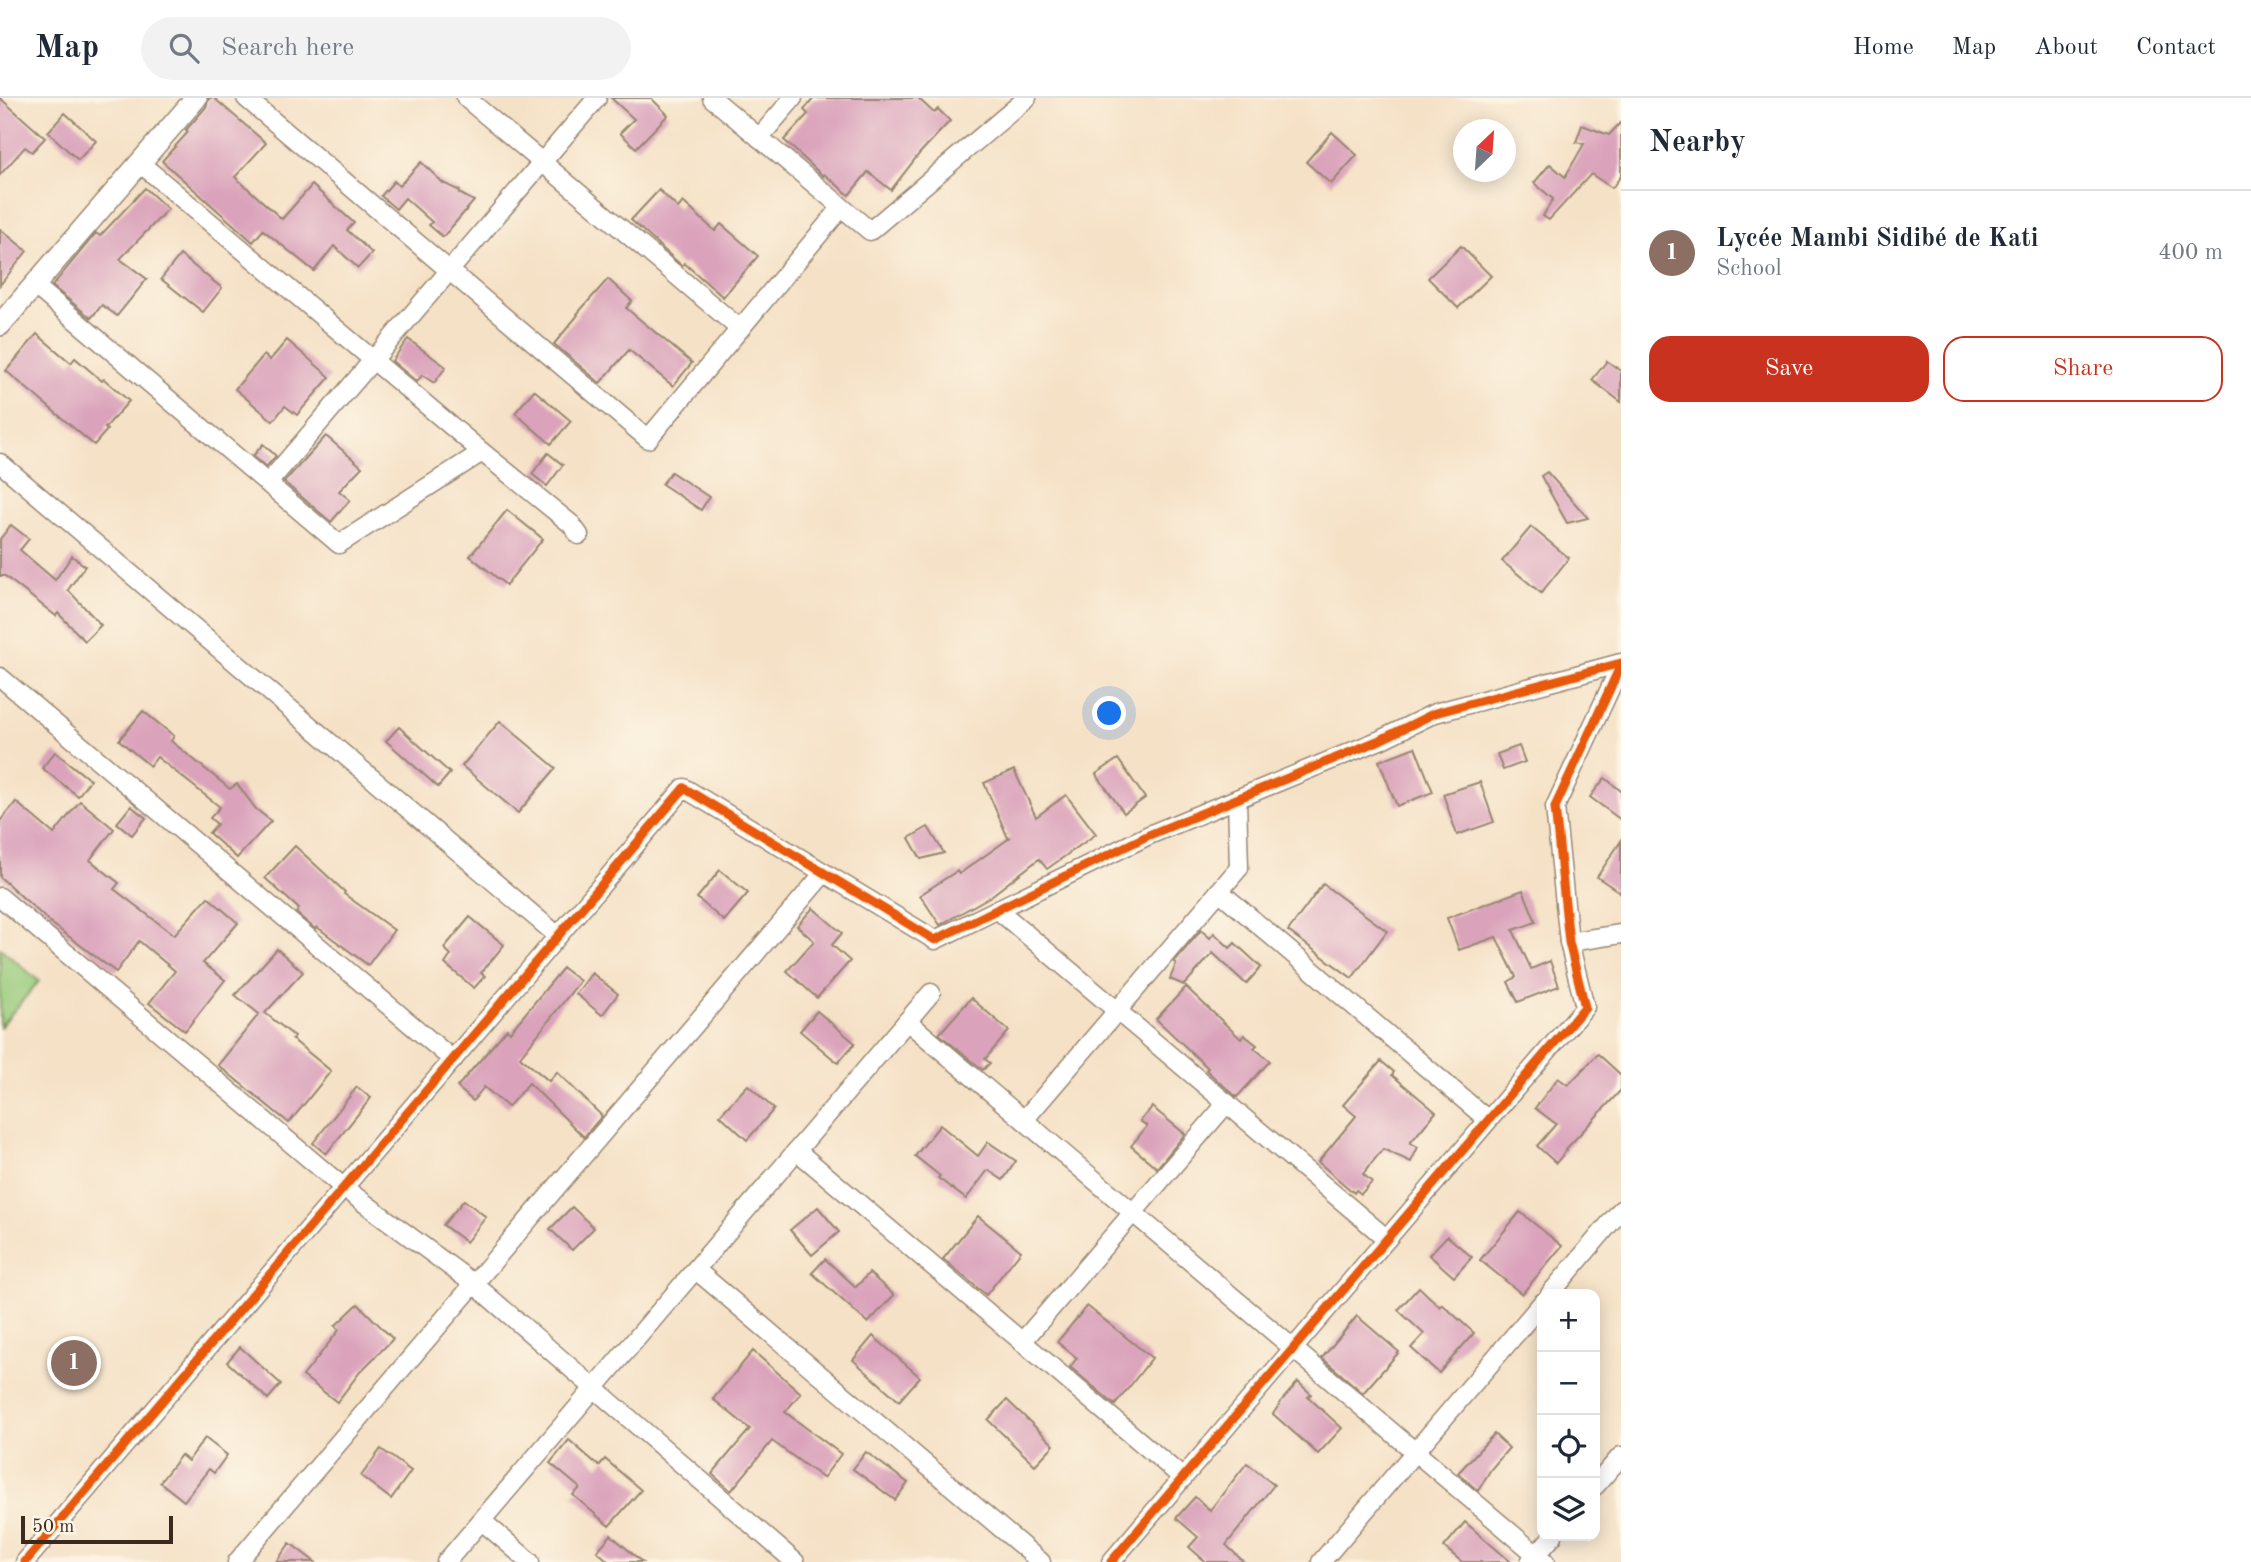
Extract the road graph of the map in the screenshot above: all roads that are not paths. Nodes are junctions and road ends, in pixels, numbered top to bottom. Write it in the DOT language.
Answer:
graph roads {
  1 [pos="196,98"];
  2 [pos="246,98"];
  3 [pos="466,98"];
  4 [pos="597,98"];
  5 [pos="712,98"];
  6 [pos="793,98"];
  7 [pos="1027,98"];
  8 [pos="759,138"];
  9 [pos="542,162"];
  10 [pos="140,163"];
  11 [pos="842,208"];
  12 [pos="450,271"];
  13 [pos="34,285"];
  14 [pos="0,325"];
  15 [pos="740,329"];
  16 [pos="373,360"];
  17 [pos="482,452"];
  18 [pos="0,463"];
  19 [pos="268,484"];
  20 [pos="579,535"];
  21 [pos="1621,664"];
  22 [pos="0,677"];
  23 [pos="1237,799"];
  24 [pos="824,873"];
  25 [pos="1219,891"];
  26 [pos="0,897"];
  27 [pos="998,910"];
  28 [pos="1621,934"];
  29 [pos="558,936"];
  30 [pos="1569,942"];
  31 [pos="931,993"];
  32 [pos="1117,1011"];
  33 [pos="907,1021"];
  34 [pos="453,1060"];
  35 [pos="1227,1103"];
  36 [pos="1489,1119"];
  37 [pos="1024,1120"];
  38 [pos="797,1151"];
  39 [pos="345,1187"];
  40 [pos="1621,1210"];
  41 [pos="1133,1213"];
  42 [pos="1387,1239"];
  43 [pos="696,1270"];
  44 [pos="474,1284"];
  45 [pos="1554,1289"];
  46 [pos="1537,1309"];
  47 [pos="1022,1342"];
  48 [pos="1293,1348"];
  49 [pos="596,1387"];
  50 [pos="1415,1452"];
  51 [pos="1621,1456"];
  52 [pos="1183,1478"];
  53 [pos="1600,1480"];
  54 [pos="482,1521"];
  55 [pos="1550,1541"];
  56 [pos="1537,1560"];
  57 [pos="25,1562"];
  58 [pos="237,1562"];
  59 [pos="446,1562"];
  60 [pos="530,1562"];
  61 [pos="795,1562"];
  62 [pos="1041,1562"];
  63 [pos="1111,1562"];
  64 [pos="1321,1562"];
  1 -- 10 [label="street"];
  2 -- 12 [label="street"];
  3 -- 9 [label="street"];
  4 -- 9 [label="street"];
  5 -- 8 [label="street"];
  6 -- 8 [label="street"];
  7 -- 11 [label="street"];
  8 -- 11 [label="street"];
  9 -- 12 [label="street"];
  9 -- 15 [label="street"];
  10 -- 13 [label="street"];
  10 -- 16 [label="street"];
  11 -- 15 [label="street"];
  12 -- 15 [label="street"];
  12 -- 16 [label="street"];
  13 -- 14 [label="street"];
  13 -- 19 [label="street"];
  16 -- 17 [label="street"];
  16 -- 19 [label="street"];
  17 -- 19 [label="street"];
  17 -- 20 [label="street"];
  18 -- 29 [label="street"];
  21 -- 23 [label="street"];
  21 -- 30 [label="street"];
  22 -- 34 [label="street"];
  23 -- 25 [label="street"];
  23 -- 27 [label="street"];
  24 -- 27 [label="street"];
  24 -- 29 [label="street"];
  24 -- 44 [label="street"];
  25 -- 32 [label="street"];
  25 -- 36 [label="street"];
  26 -- 39 [label="street"];
  27 -- 32 [label="street"];
  28 -- 30 [label="street"];
  29 -- 34 [label="street"];
  30 -- 36 [label="street"];
  31 -- 33 [label="street"];
  32 -- 35 [label="street"];
  32 -- 37 [label="street"];
  33 -- 37 [label="street"];
  33 -- 38 [label="street"];
  34 -- 39 [label="street"];
  35 -- 41 [label="street"];
  35 -- 42 [label="street"];
  36 -- 42 [label="street"];
  37 -- 41 [label="street"];
  38 -- 43 [label="street"];
  38 -- 47 [label="street"];
  39 -- 44 [label="street"];
  39 -- 57 [label="street"];
  40 -- 45 [label="street"];
  41 -- 47 [label="street"];
  41 -- 48 [label="street"];
  42 -- 48 [label="street"];
  43 -- 49 [label="street"];
  43 -- 62 [label="street"];
  44 -- 49 [label="street"];
  44 -- 58 [label="street"];
  46 -- 50 [label="street"];
  47 -- 52 [label="street"];
  48 -- 50 [label="street"];
  48 -- 52 [label="street"];
  49 -- 54 [label="street"];
  49 -- 61 [label="street"];
  50 -- 56 [label="street"];
  50 -- 64 [label="street"];
  51 -- 53 [label="street"];
  52 -- 63 [label="street"];
  54 -- 59 [label="street"];
  54 -- 60 [label="street"];
  55 -- 56 [label="street"];
}
